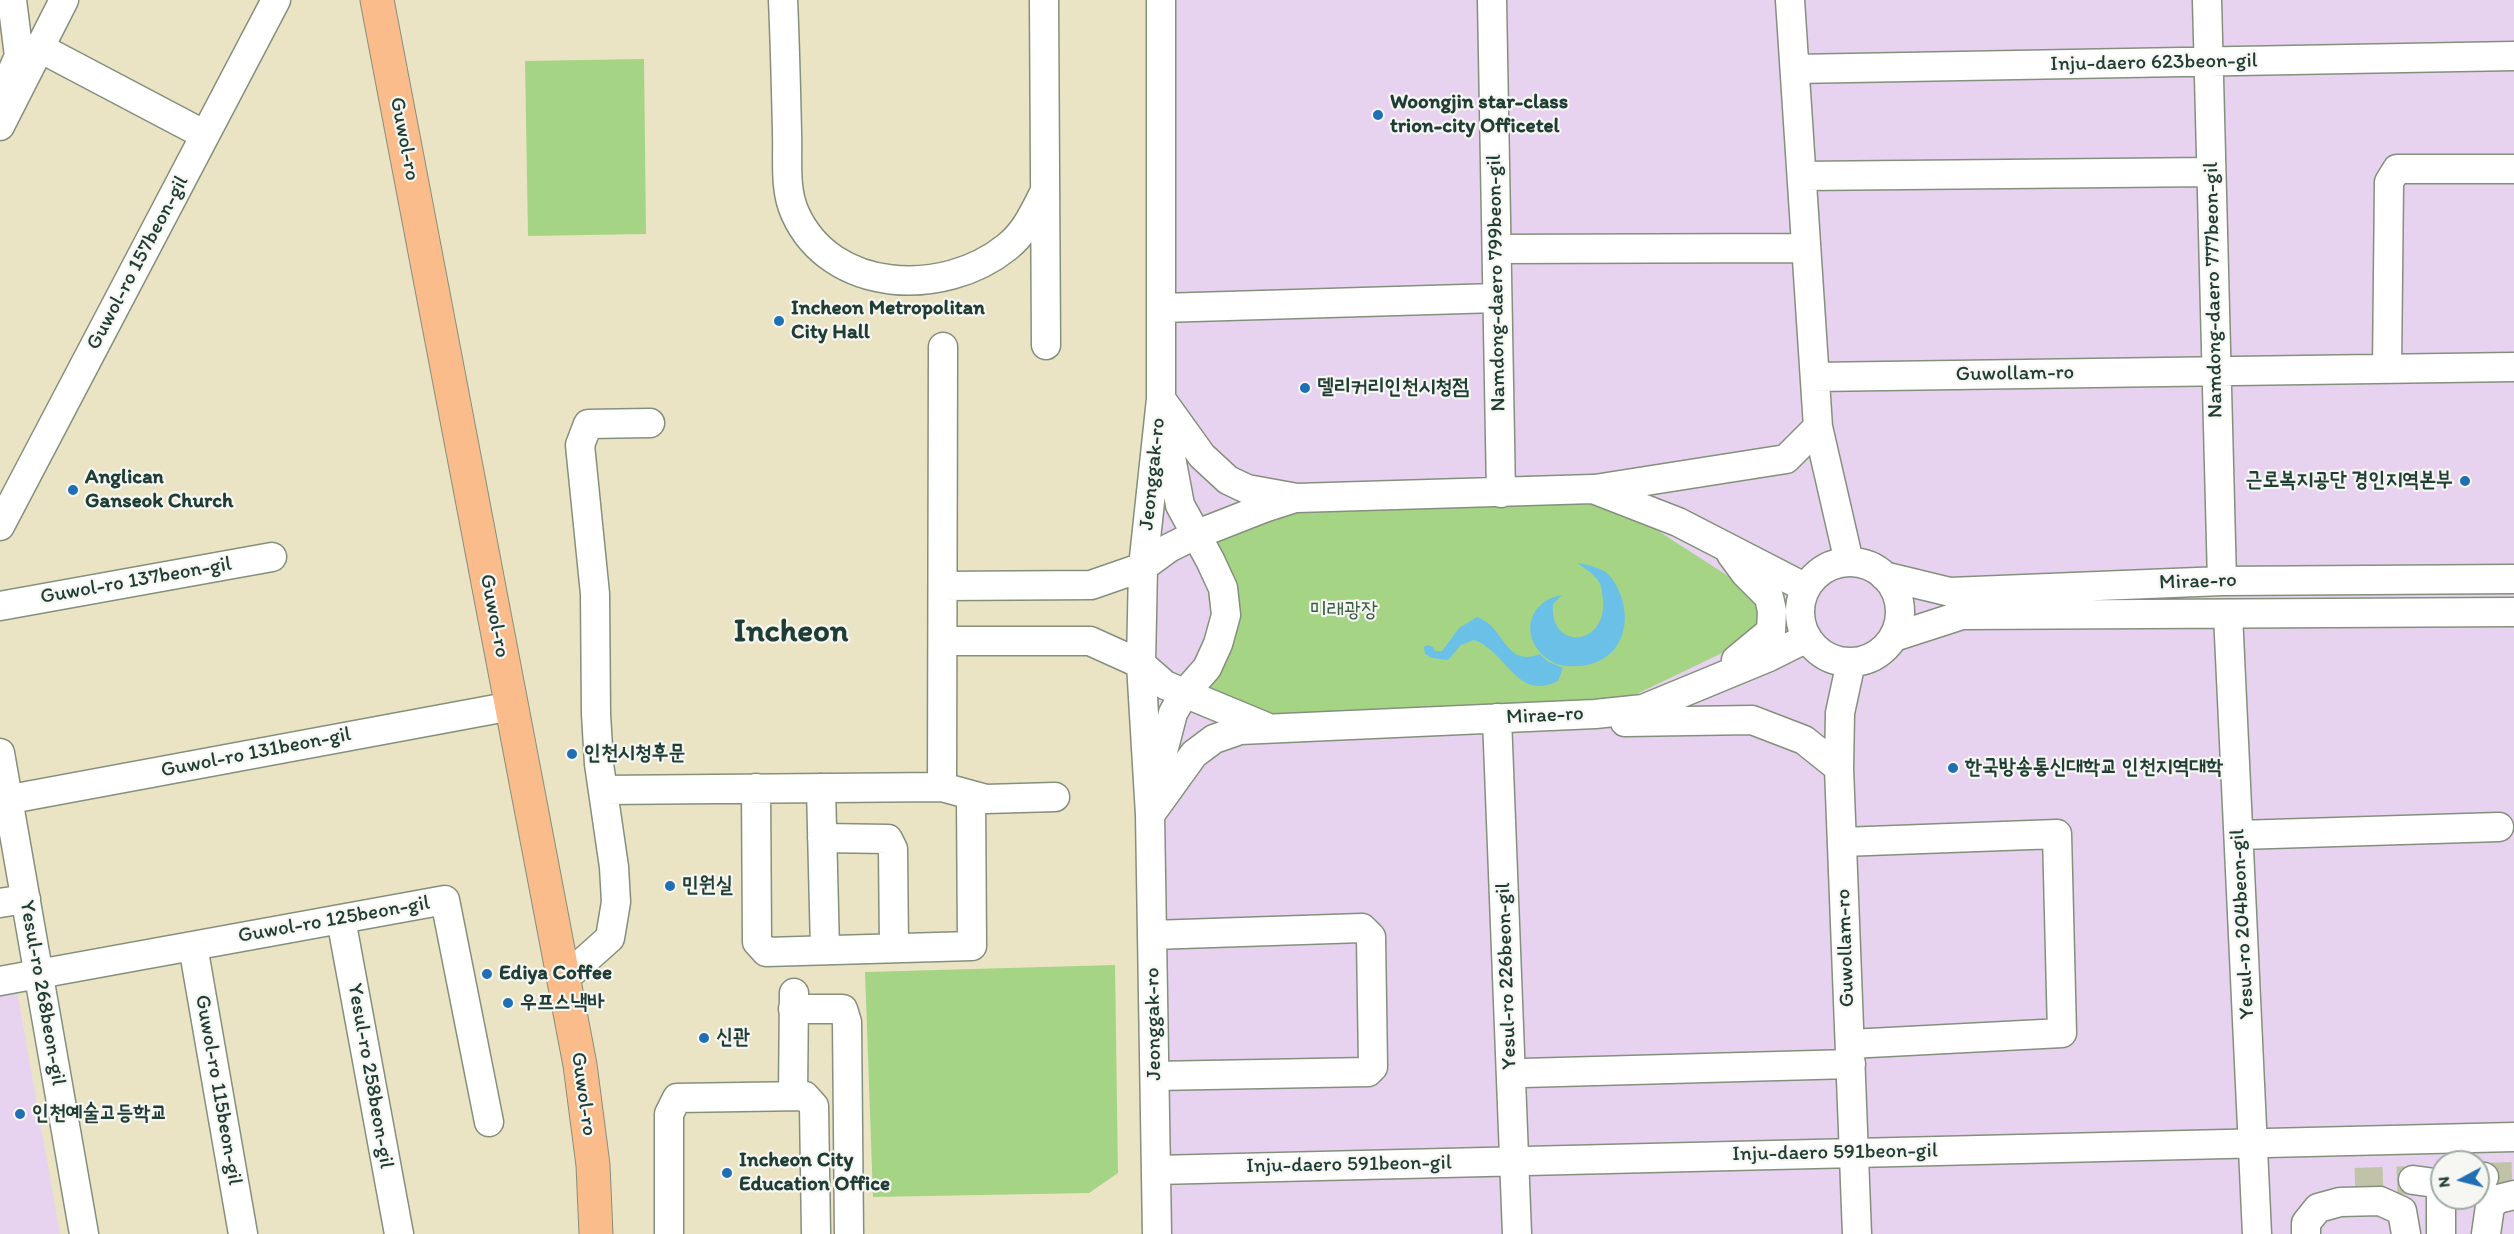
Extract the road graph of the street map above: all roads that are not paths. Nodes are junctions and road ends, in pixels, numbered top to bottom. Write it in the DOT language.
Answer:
graph roads {
  1 [pos="12,0"];
  2 [pos="64,0"];
  3 [pos="276,0"];
  4 [pos="377,0"];
  5 [pos="783,0"];
  6 [pos="1044,0"];
  7 [pos="1161,0"];
  8 [pos="1492,0"];
  9 [pos="1790,0"];
  10 [pos="2207,0"];
  11 [pos="40,48"];
  12 [pos="2514,56"];
  13 [pos="2209,62"];
  14 [pos="1795,69"];
  15 [pos="0,99"];
  16 [pos="0,126"];
  17 [pos="205,135"];
  18 [pos="2514,169"];
  19 [pos="2211,172"];
  20 [pos="1802,177"];
  21 [pos="1045,191"];
  22 [pos="1806,248"];
  23 [pos="1497,249"];
  24 [pos="1497,298"];
  25 [pos="1161,308"];
  26 [pos="1046,345"];
  27 [pos="943,347"];
  28 [pos="2514,368"];
  29 [pos="2387,369"];
  30 [pos="2215,372"];
  31 [pos="1815,377"];
  32 [pos="1161,399"];
  33 [pos="650,423"];
  34 [pos="1818,427"];
  35 [pos="1593,489"];
  36 [pos="1501,493"];
  37 [pos="1297,498"];
  38 [pos="0,526"];
  39 [pos="1195,536"];
  40 [pos="1724,545"];
  41 [pos="272,557"];
  42 [pos="1849,562"];
  43 [pos="1143,567"];
  44 [pos="1884,576"];
  45 [pos="2514,579"];
  46 [pos="2222,580"];
  47 [pos="943,585"];
  48 [pos="1806,588"];
  49 [pos="0,606"];
  50 [pos="2514,612"];
  51 [pos="2228,614"];
  52 [pos="1894,637"];
  53 [pos="1807,638"];
  54 [pos="943,641"];
  55 [pos="1851,663"];
  56 [pos="1141,664"];
  57 [pos="1718,678"];
  58 [pos="1184,694"];
  59 [pos="512,706"];
  60 [pos="1595,714"];
  61 [pos="1497,718"];
  62 [pos="1269,728"];
  63 [pos="0,753"];
  64 [pos="1839,768"];
  65 [pos="942,787"];
  66 [pos="756,788"];
  67 [pos="821,788"];
  68 [pos="603,790"];
  69 [pos="971,795"];
  70 [pos="1055,797"];
  71 [pos="4,800"];
  72 [pos="1150,815"];
  73 [pos="2499,826"];
  74 [pos="2239,835"];
  75 [pos="822,838"];
  76 [pos="1842,842"];
  77 [pos="13,901"];
  78 [pos="341,919"];
  79 [pos="1152,935"];
  80 [pos="193,946"];
  81 [pos="894,948"];
  82 [pos="825,950"];
  83 [pos="39,974"];
  84 [pos="564,979"];
  85 [pos="0,981"];
  86 [pos="1850,1054"];
  87 [pos="1523,1073"];
  88 [pos="1155,1076"];
  89 [pos="793,1096"];
  90 [pos="489,1122"];
  91 [pos="2514,1137"];
  92 [pos="2253,1143"];
  93 [pos="1854,1152"];
  94 [pos="1514,1161"];
  95 [pos="1156,1170"];
  96 [pos="2413,1180"];
  97 [pos="2514,1195"];
  98 [pos="2459,1210"];
  99 [pos="84,1234"];
  100 [pos="243,1234"];
  101 [pos="399,1234"];
  102 [pos="596,1234"];
  103 [pos="669,1234"];
  104 [pos="816,1234"];
  105 [pos="849,1234"];
  106 [pos="1157,1234"];
  107 [pos="1517,1234"];
  108 [pos="1857,1234"];
  109 [pos="2258,1234"];
  110 [pos="2306,1234"];
  111 [pos="2406,1234"];
  112 [pos="2441,1234"];
  113 [pos="2460,1234"];
  114 [pos="2486,1234"];
  1 -- 15 [label="street"];
  2 -- 11 [label="street"];
  3 -- 17 [label="street, Guwol-ro 157beon-gil"];
  4 -- 59 [label="main road, Guwol-ro"];
  5 -- 21 [label="street"];
  6 -- 21 [label="street"];
  7 -- 25 [label="street"];
  8 -- 23 [label="street, Namdong-daero 799beon-gil"];
  9 -- 14 [label="street"];
  10 -- 13 [label="street, Namdong-daero 777beon-gil"];
  11 -- 16 [label="street"];
  11 -- 17 [label="street"];
  12 -- 13 [label="street, Inju-daero 623beon-gil"];
  13 -- 14 [label="street, Inju-daero 623beon-gil"];
  13 -- 19 [label="street, Namdong-daero 777beon-gil"];
  14 -- 20 [label="street"];
  17 -- 38 [label="street, Guwol-ro 157beon-gil"];
  18 -- 29 [label="street"];
  19 -- 20 [label="street"];
  19 -- 30 [label="street, Namdong-daero 777beon-gil"];
  20 -- 22 [label="street"];
  21 -- 26 [label="street"];
  22 -- 23 [label="street"];
  22 -- 31 [label="street"];
  23 -- 24 [label="street, Namdong-daero 799beon-gil"];
  24 -- 25 [label="street"];
  24 -- 36 [label="street, Namdong-daero 799beon-gil"];
  25 -- 32 [label="street"];
  27 -- 47 [label="street"];
  28 -- 29 [label="street, Guwollam-ro"];
  29 -- 30 [label="street, Guwollam-ro"];
  30 -- 31 [label="street, Guwollam-ro"];
  30 -- 46 [label="street, Namdong-daero 777beon-gil"];
  31 -- 34 [label="street"];
  32 -- 37 [label="street"];
  32 -- 39 [label="street, Jeonggak-ro"];
  32 -- 43 [label="street, Jeonggak-ro"];
  33 -- 68 [label="street"];
  34 -- 35 [label="street"];
  34 -- 42 [label="street"];
  35 -- 36 [label="street"];
  35 -- 40 [label="street"];
  36 -- 37 [label="street"];
  37 -- 39 [label="street"];
  39 -- 43 [label="street"];
  39 -- 58 [label="street, Jeonggak-ro"];
  40 -- 48 [label="street"];
  40 -- 57 [label="street"];
  41 -- 49 [label="street, Guwol-ro 137beon-gil"];
  42 -- 44 [label="street"];
  42 -- 48 [label="street"];
  43 -- 47 [label="street"];
  43 -- 56 [label="street, Jeonggak-ro"];
  44 -- 46 [label="street, Mirae-ro"];
  44 -- 52 [label="street"];
  45 -- 46 [label="street, Mirae-ro"];
  47 -- 54 [label="street"];
  48 -- 53 [label="street"];
  50 -- 51 [label="street, Mirae-ro"];
  51 -- 52 [label="street, Mirae-ro"];
  51 -- 74 [label="street, Yesul-ro 204beon-gil"];
  52 -- 55 [label="street"];
  53 -- 55 [label="street"];
  53 -- 57 [label="street, Mirae-ro"];
  54 -- 56 [label="street"];
  54 -- 65 [label="street"];
  55 -- 64 [label="street, Guwollam-ro"];
  56 -- 58 [label="street"];
  56 -- 72 [label="street, Jeonggak-ro"];
  57 -- 60 [label="street, Mirae-ro"];
  58 -- 62 [label="street"];
  58 -- 72 [label="street, Jeonggak-ro"];
  59 -- 71 [label="street, Guwol-ro 131beon-gil"];
  59 -- 84 [label="main road, Guwol-ro"];
  60 -- 61 [label="street, Mirae-ro"];
  60 -- 64 [label="street"];
  61 -- 62 [label="street, Mirae-ro"];
  61 -- 94 [label="street, Yesul-ro 226beon-gil"];
  62 -- 72 [label="street, Mirae-ro"];
  63 -- 71 [label="street, Yesul-ro 268beon-gil"];
  64 -- 76 [label="street, Guwollam-ro"];
  65 -- 67 [label="street"];
  65 -- 69 [label="street"];
  66 -- 67 [label="street"];
  66 -- 68 [label="street"];
  66 -- 82 [label="street"];
  67 -- 75 [label="street"];
  68 -- 84 [label="street"];
  69 -- 70 [label="street"];
  69 -- 81 [label="street"];
  71 -- 77 [label="street, Yesul-ro 268beon-gil"];
  72 -- 79 [label="street, Jeonggak-ro"];
  73 -- 74 [label="street"];
  74 -- 92 [label="street, Yesul-ro 204beon-gil"];
  75 -- 81 [label="street"];
  75 -- 82 [label="street"];
  76 -- 86 [label="street, Guwollam-ro"];
  76 -- 86 [label="street"];
  77 -- 83 [label="street, Yesul-ro 268beon-gil"];
  78 -- 80 [label="street, Guwol-ro 125beon-gil"];
  78 -- 90 [label="street, Guwol-ro 125beon-gil"];
  78 -- 101 [label="street, Yesul-ro 258beon-gil"];
  79 -- 88 [label="street, Jeonggak-ro"];
  79 -- 88 [label="street"];
  80 -- 83 [label="street, Guwol-ro 125beon-gil"];
  80 -- 100 [label="street, Guwol-ro 115beon-gil"];
  81 -- 82 [label="street"];
  83 -- 85 [label="street, Guwol-ro 125beon-gil"];
  83 -- 99 [label="street, Yesul-ro 268beon-gil"];
  84 -- 102 [label="main road, Guwol-ro"];
  86 -- 87 [label="street"];
  86 -- 93 [label="street, Guwollam-ro"];
  88 -- 95 [label="street, Jeonggak-ro"];
  89 -- 103 [label="street"];
  89 -- 104 [label="street"];
  89 -- 105 [label="street"];
  91 -- 92 [label="street, Inju-daero 591beon-gil"];
  92 -- 93 [label="street, Inju-daero 591beon-gil"];
  92 -- 109 [label="street, Yesul-ro 204beon-gil"];
  93 -- 94 [label="street, Inju-daero 591beon-gil"];
  93 -- 108 [label="street, Guwollam-ro"];
  94 -- 95 [label="street, Inju-daero 591beon-gil"];
  94 -- 107 [label="street, Yesul-ro 226beon-gil"];
  95 -- 106 [label="street, Jeonggak-ro"];
  96 -- 112 [label="street"];
  97 -- 114 [label="street"];
  98 -- 113 [label="street"];
  110 -- 111 [label="street"];
}
